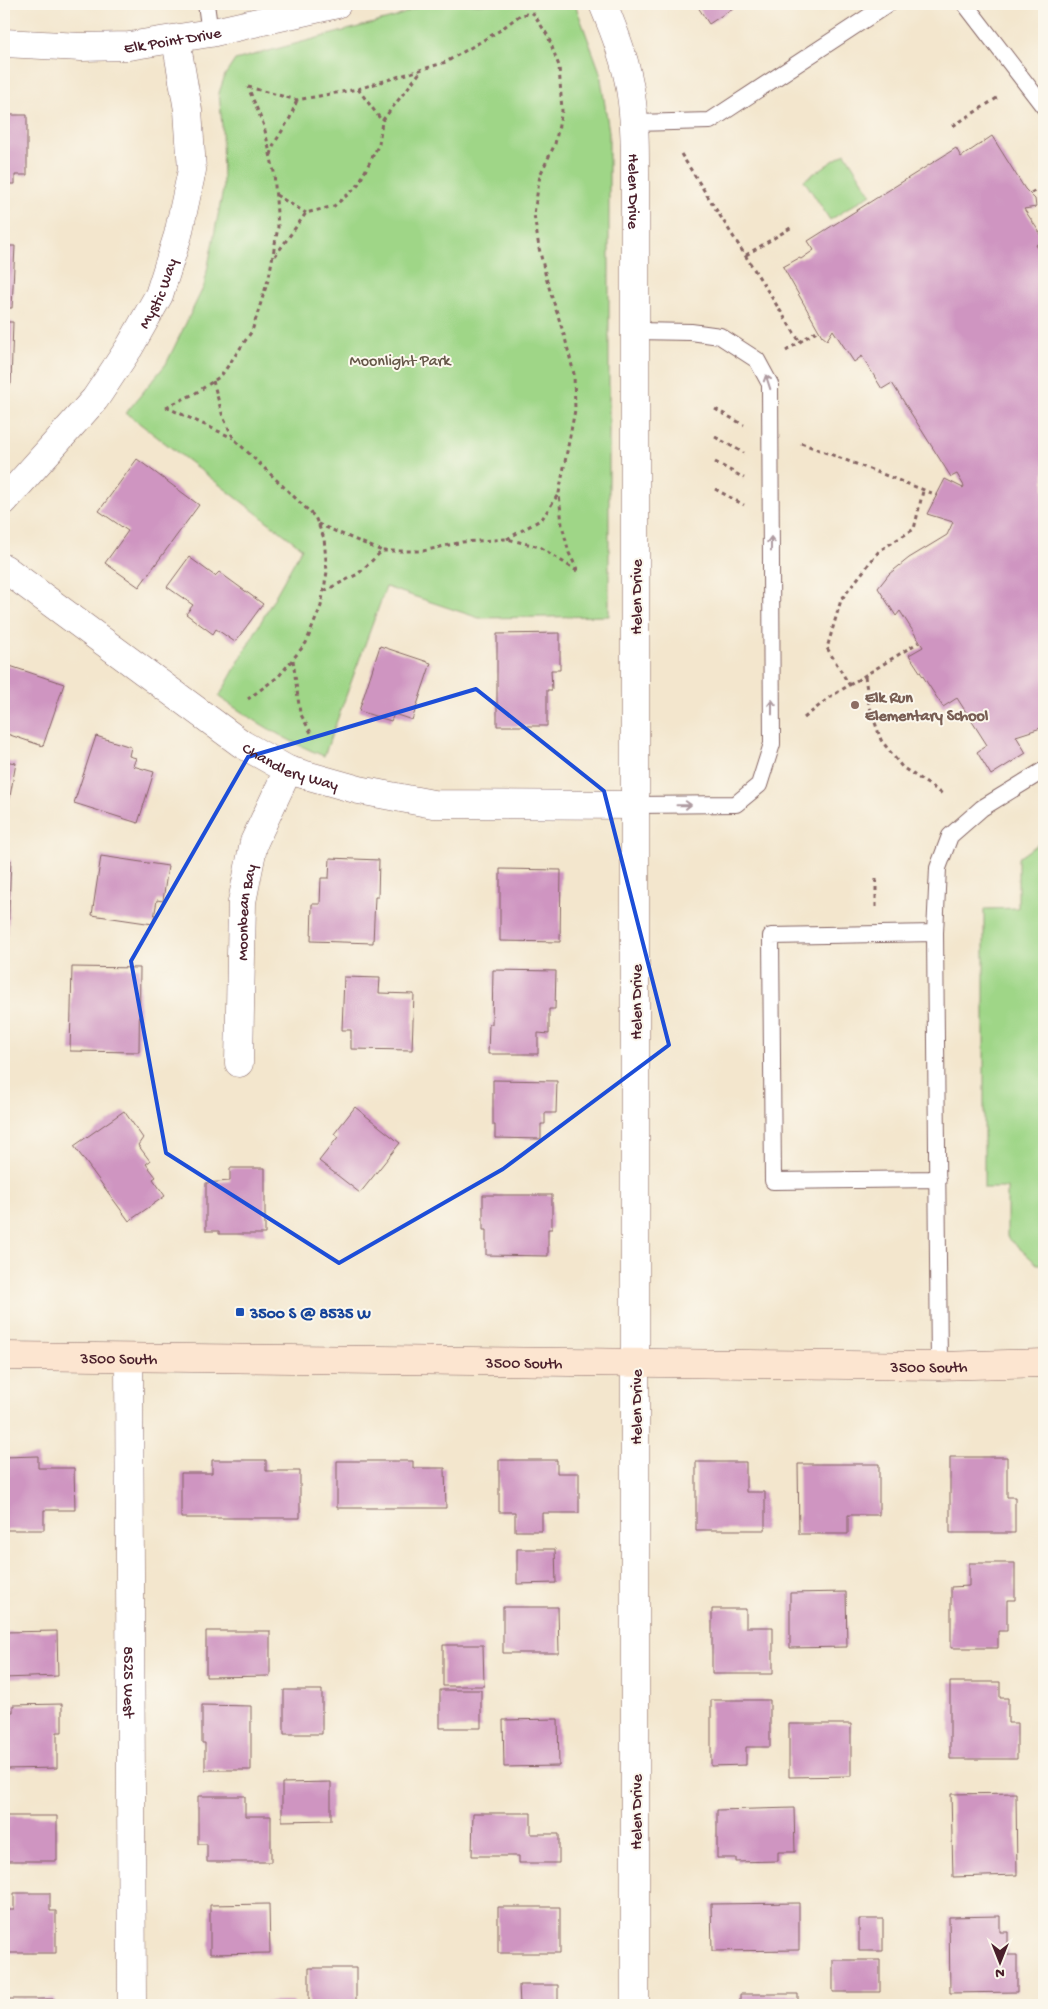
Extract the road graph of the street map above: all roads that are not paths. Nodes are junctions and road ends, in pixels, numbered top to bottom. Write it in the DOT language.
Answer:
graph roads {
  1 [pos="206,4"];
  2 [pos="337,4"];
  3 [pos="603,4"];
  4 [pos="888,4"];
  5 [pos="965,4"];
  6 [pos="210,33"];
  7 [pos="176,40"];
  8 [pos="4,43"];
  9 [pos="1044,107"];
  10 [pos="635,123"];
  11 [pos="636,331"];
  12 [pos="4,501"];
  13 [pos="4,568"];
  14 [pos="288,770"];
  15 [pos="1044,770"];
  16 [pos="636,805"];
  17 [pos="935,933"];
  18 [pos="240,1063"];
  19 [pos="938,1179"];
  20 [pos="4,1356"];
  21 [pos="129,1358"];
  22 [pos="635,1362"];
  23 [pos="1044,1363"];
  24 [pos="939,1366"];
  25 [pos="132,2005"];
  26 [pos="635,2005"];
  1 -- 6 [label="lane"];
  2 -- 6 [label="street, Elk Point Drive"];
  3 -- 10 [label="street, Helen Drive"];
  4 -- 10 [label="lane"];
  5 -- 9 [label="lane"];
  6 -- 7 [label="street, Elk Point Drive"];
  7 -- 8 [label="street, Elk Point Drive"];
  7 -- 12 [label="street, Mystic Way"];
  10 -- 11 [label="street, Helen Drive"];
  11 -- 16 [label="street, Helen Drive"];
  16 -- 11 [label="lane, one-way"];
  13 -- 14 [label="street, Chandlery Way"];
  14 -- 16 [label="street, Chandlery Way"];
  14 -- 18 [label="street, Moonbean Bay"];
  15 -- 17 [label="lane"];
  16 -- 22 [label="street, Helen Drive"];
  17 -- 19 [label="lane"];
  17 -- 19 [label="lane"];
  19 -- 24 [label="lane"];
  20 -- 21 [label="street, 3500 South"];
  21 -- 22 [label="street, 3500 South"];
  21 -- 25 [label="street, 8525 West"];
  22 -- 24 [label="street, 3500 South"];
  22 -- 26 [label="street, Helen Drive"];
  23 -- 24 [label="street, 3500 South"];
}
